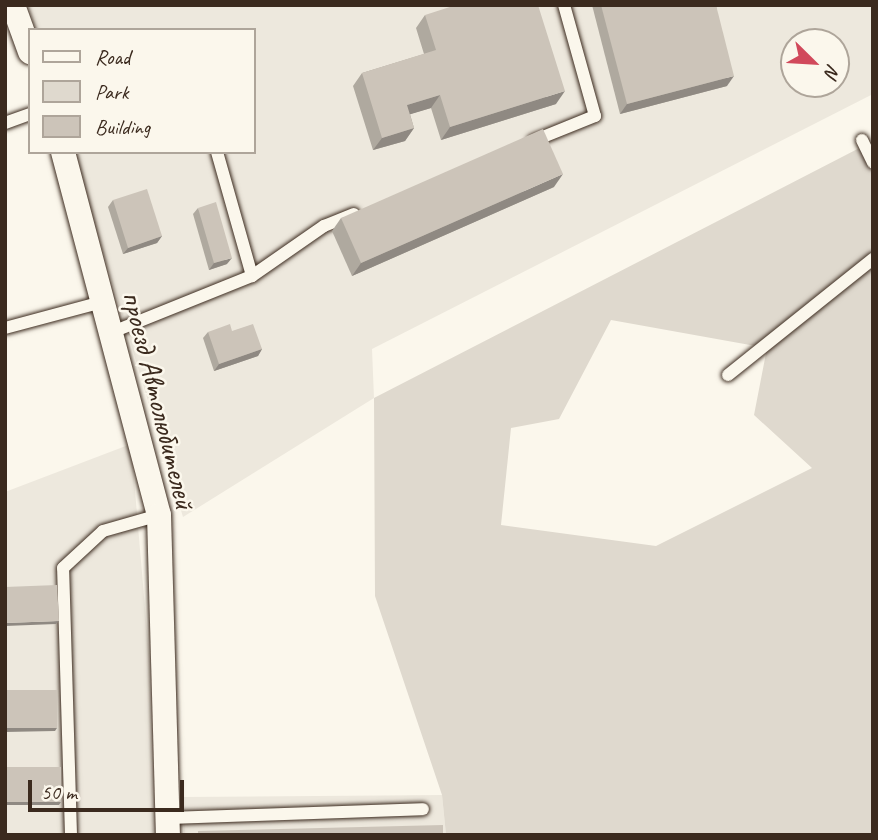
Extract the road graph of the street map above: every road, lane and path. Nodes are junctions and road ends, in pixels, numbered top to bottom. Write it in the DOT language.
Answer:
graph roads {
  1 [pos="13,5"];
  2 [pos="564,5"];
  3 [pos="28,46"];
  4 [pos="28,115"];
  5 [pos="5,123"];
  6 [pos="862,140"];
  7 [pos="517,148"];
  8 [pos="66,154"];
  9 [pos="218,154"];
  10 [pos="873,163"];
  11 [pos="363,210"];
  12 [pos="873,259"];
  13 [pos="252,276"];
  14 [pos="102,302"];
  15 [pos="5,328"];
  16 [pos="110,333"];
  17 [pos="728,375"];
  18 [pos="159,515"];
  19 [pos="423,809"];
  20 [pos="168,827"];
  21 [pos="71,835"];
  1 -- 3 [label="street"];
  2 -- 7 [label="lane"];
  4 -- 5 [label="lane"];
  6 -- 10 [label="lane"];
  8 -- 14 [label="street, проезд Автолюбителей"];
  9 -- 13 [label="lane"];
  11 -- 13 [label="lane"];
  12 -- 17 [label="lane"];
  13 -- 16 [label="lane"];
  14 -- 15 [label="lane"];
  14 -- 16 [label="street, проезд Автолюбителей"];
  16 -- 18 [label="street, проезд Автолюбителей"];
  18 -- 20 [label="street, проезд Автолюбителей"];
  18 -- 21 [label="lane"];
  19 -- 20 [label="lane"];
}
